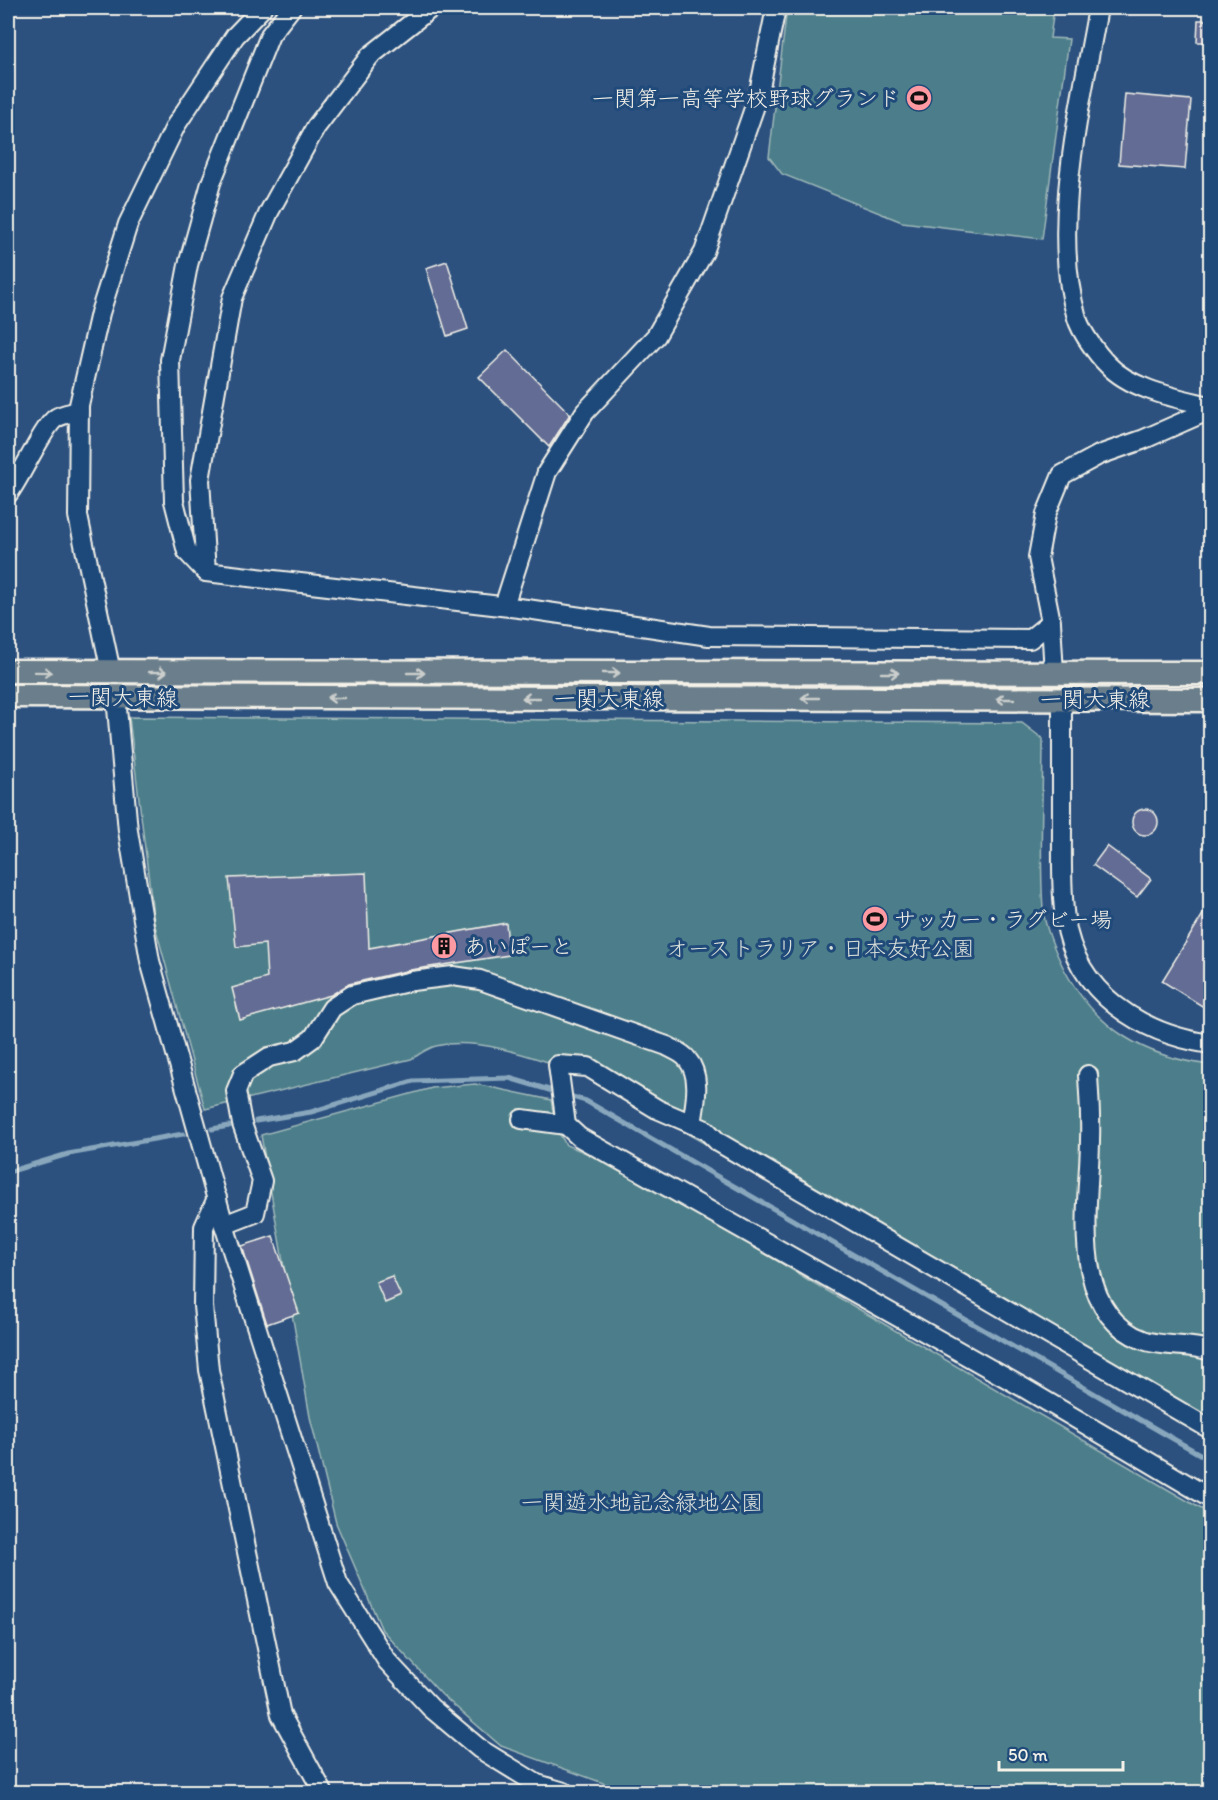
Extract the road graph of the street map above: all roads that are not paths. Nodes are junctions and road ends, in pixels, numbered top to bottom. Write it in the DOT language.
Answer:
graph roads {
  1 [pos="262,8"];
  2 [pos="291,8"];
  3 [pos="431,8"];
  4 [pos="776,8"];
  5 [pos="1098,8"];
  6 [pos="1210,408"];
  7 [pos="79,411"];
  8 [pos="8,494"];
  9 [pos="206,572"];
  10 [pos="504,606"];
  11 [pos="1051,622"];
  12 [pos="8,671"];
  13 [pos="111,672"];
  14 [pos="1210,673"];
  15 [pos="1054,674"];
  16 [pos="8,696"];
  17 [pos="116,697"];
  18 [pos="1062,699"];
  19 [pos="1210,700"];
  20 [pos="1210,1044"];
  21 [pos="1088,1075"];
  22 [pos="522,1119"];
  23 [pos="692,1124"];
  24 [pos="566,1125"];
  25 [pos="217,1198"];
  26 [pos="224,1225"];
  27 [pos="1210,1351"];
  28 [pos="1210,1429"];
  29 [pos="1210,1498"];
  30 [pos="323,1792"];
  31 [pos="564,1792"];
  1 -- 7 [label="street"];
  2 -- 9 [label="street"];
  3 -- 9 [label="street"];
  4 -- 10 [label="street"];
  5 -- 6 [label="street"];
  6 -- 11 [label="street"];
  7 -- 8 [label="street"];
  7 -- 13 [label="street"];
  9 -- 10 [label="street"];
  10 -- 11 [label="street"];
  11 -- 15 [label="street"];
  12 -- 13 [label="main road, 一関大東線, one-way"];
  13 -- 15 [label="main road, 一関大東線, one-way"];
  14 -- 15 [label="main road, 一関大東線"];
  16 -- 17 [label="main road, 一関大東線"];
  18 -- 17 [label="main road, 一関大東線, one-way"];
  17 -- 25 [label="street"];
  18 -- 19 [label="main road, 一関大東線"];
  18 -- 20 [label="street"];
  21 -- 27 [label="street"];
  22 -- 24 [label="street"];
  23 -- 24 [label="street"];
  23 -- 26 [label="street"];
  23 -- 28 [label="street"];
  24 -- 29 [label="street"];
  25 -- 26 [label="street"];
  25 -- 30 [label="street"];
  26 -- 31 [label="street"];
}
